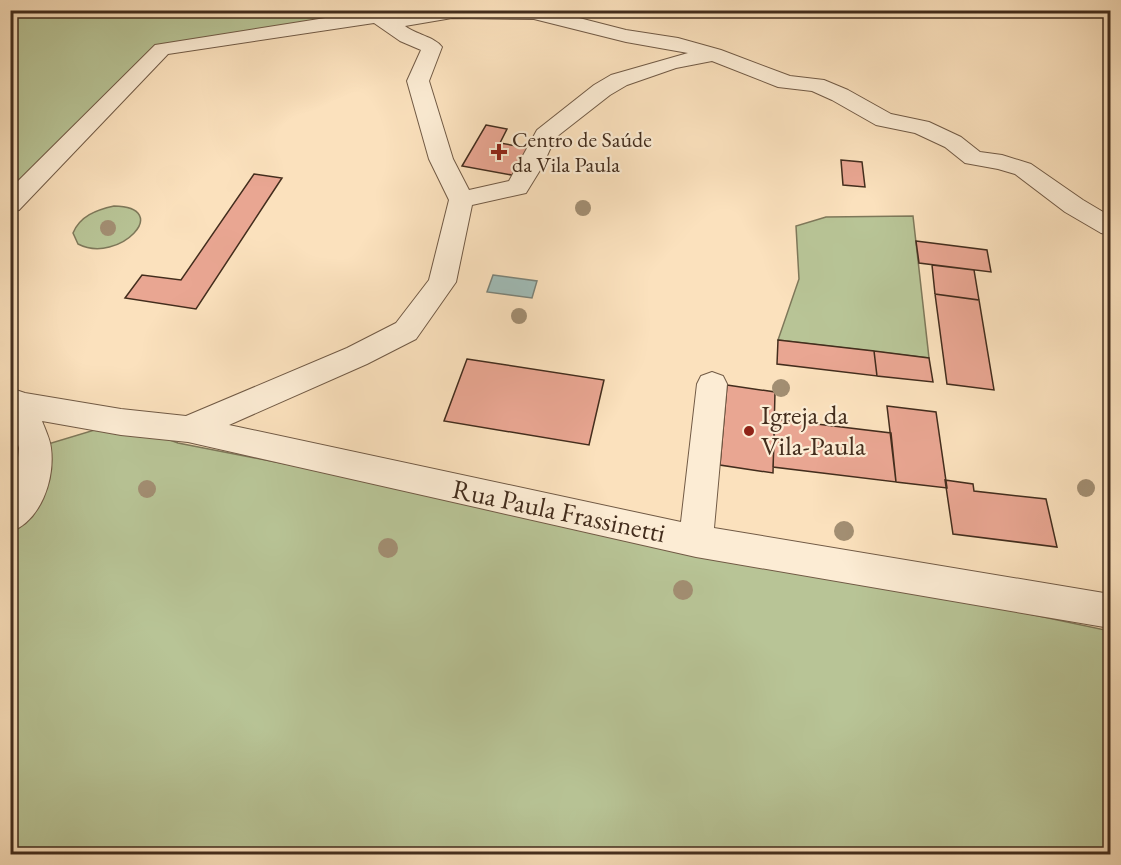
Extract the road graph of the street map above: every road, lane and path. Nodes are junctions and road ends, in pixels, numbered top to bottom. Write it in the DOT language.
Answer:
graph roads {
  1 [pos="386,15"];
  2 [pos="714,54"];
  3 [pos="460,200"];
  4 [pos="10,204"];
  5 [pos="1074,206"];
  6 [pos="1110,214"];
  7 [pos="1110,227"];
  8 [pos="712,384"];
  9 [pos="16,403"];
  10 [pos="188,429"];
  11 [pos="10,517"];
  12 [pos="696,541"];
  13 [pos="1110,610"];
  1 -- 2 [label="street"];
  1 -- 3 [label="street"];
  1 -- 4 [label="street"];
  2 -- 3 [label="street"];
  2 -- 5 [label="street"];
  3 -- 10 [label="street"];
  5 -- 6 [label="street"];
  5 -- 7 [label="street"];
  8 -- 12 [label="street"];
  9 -- 10 [label="street, Rua Paula Frassinetti"];
  9 -- 11 [label="street"];
  10 -- 12 [label="street, Rua Paula Frassinetti"];
  12 -- 13 [label="street, Rua Paula Frassinetti"];
}
